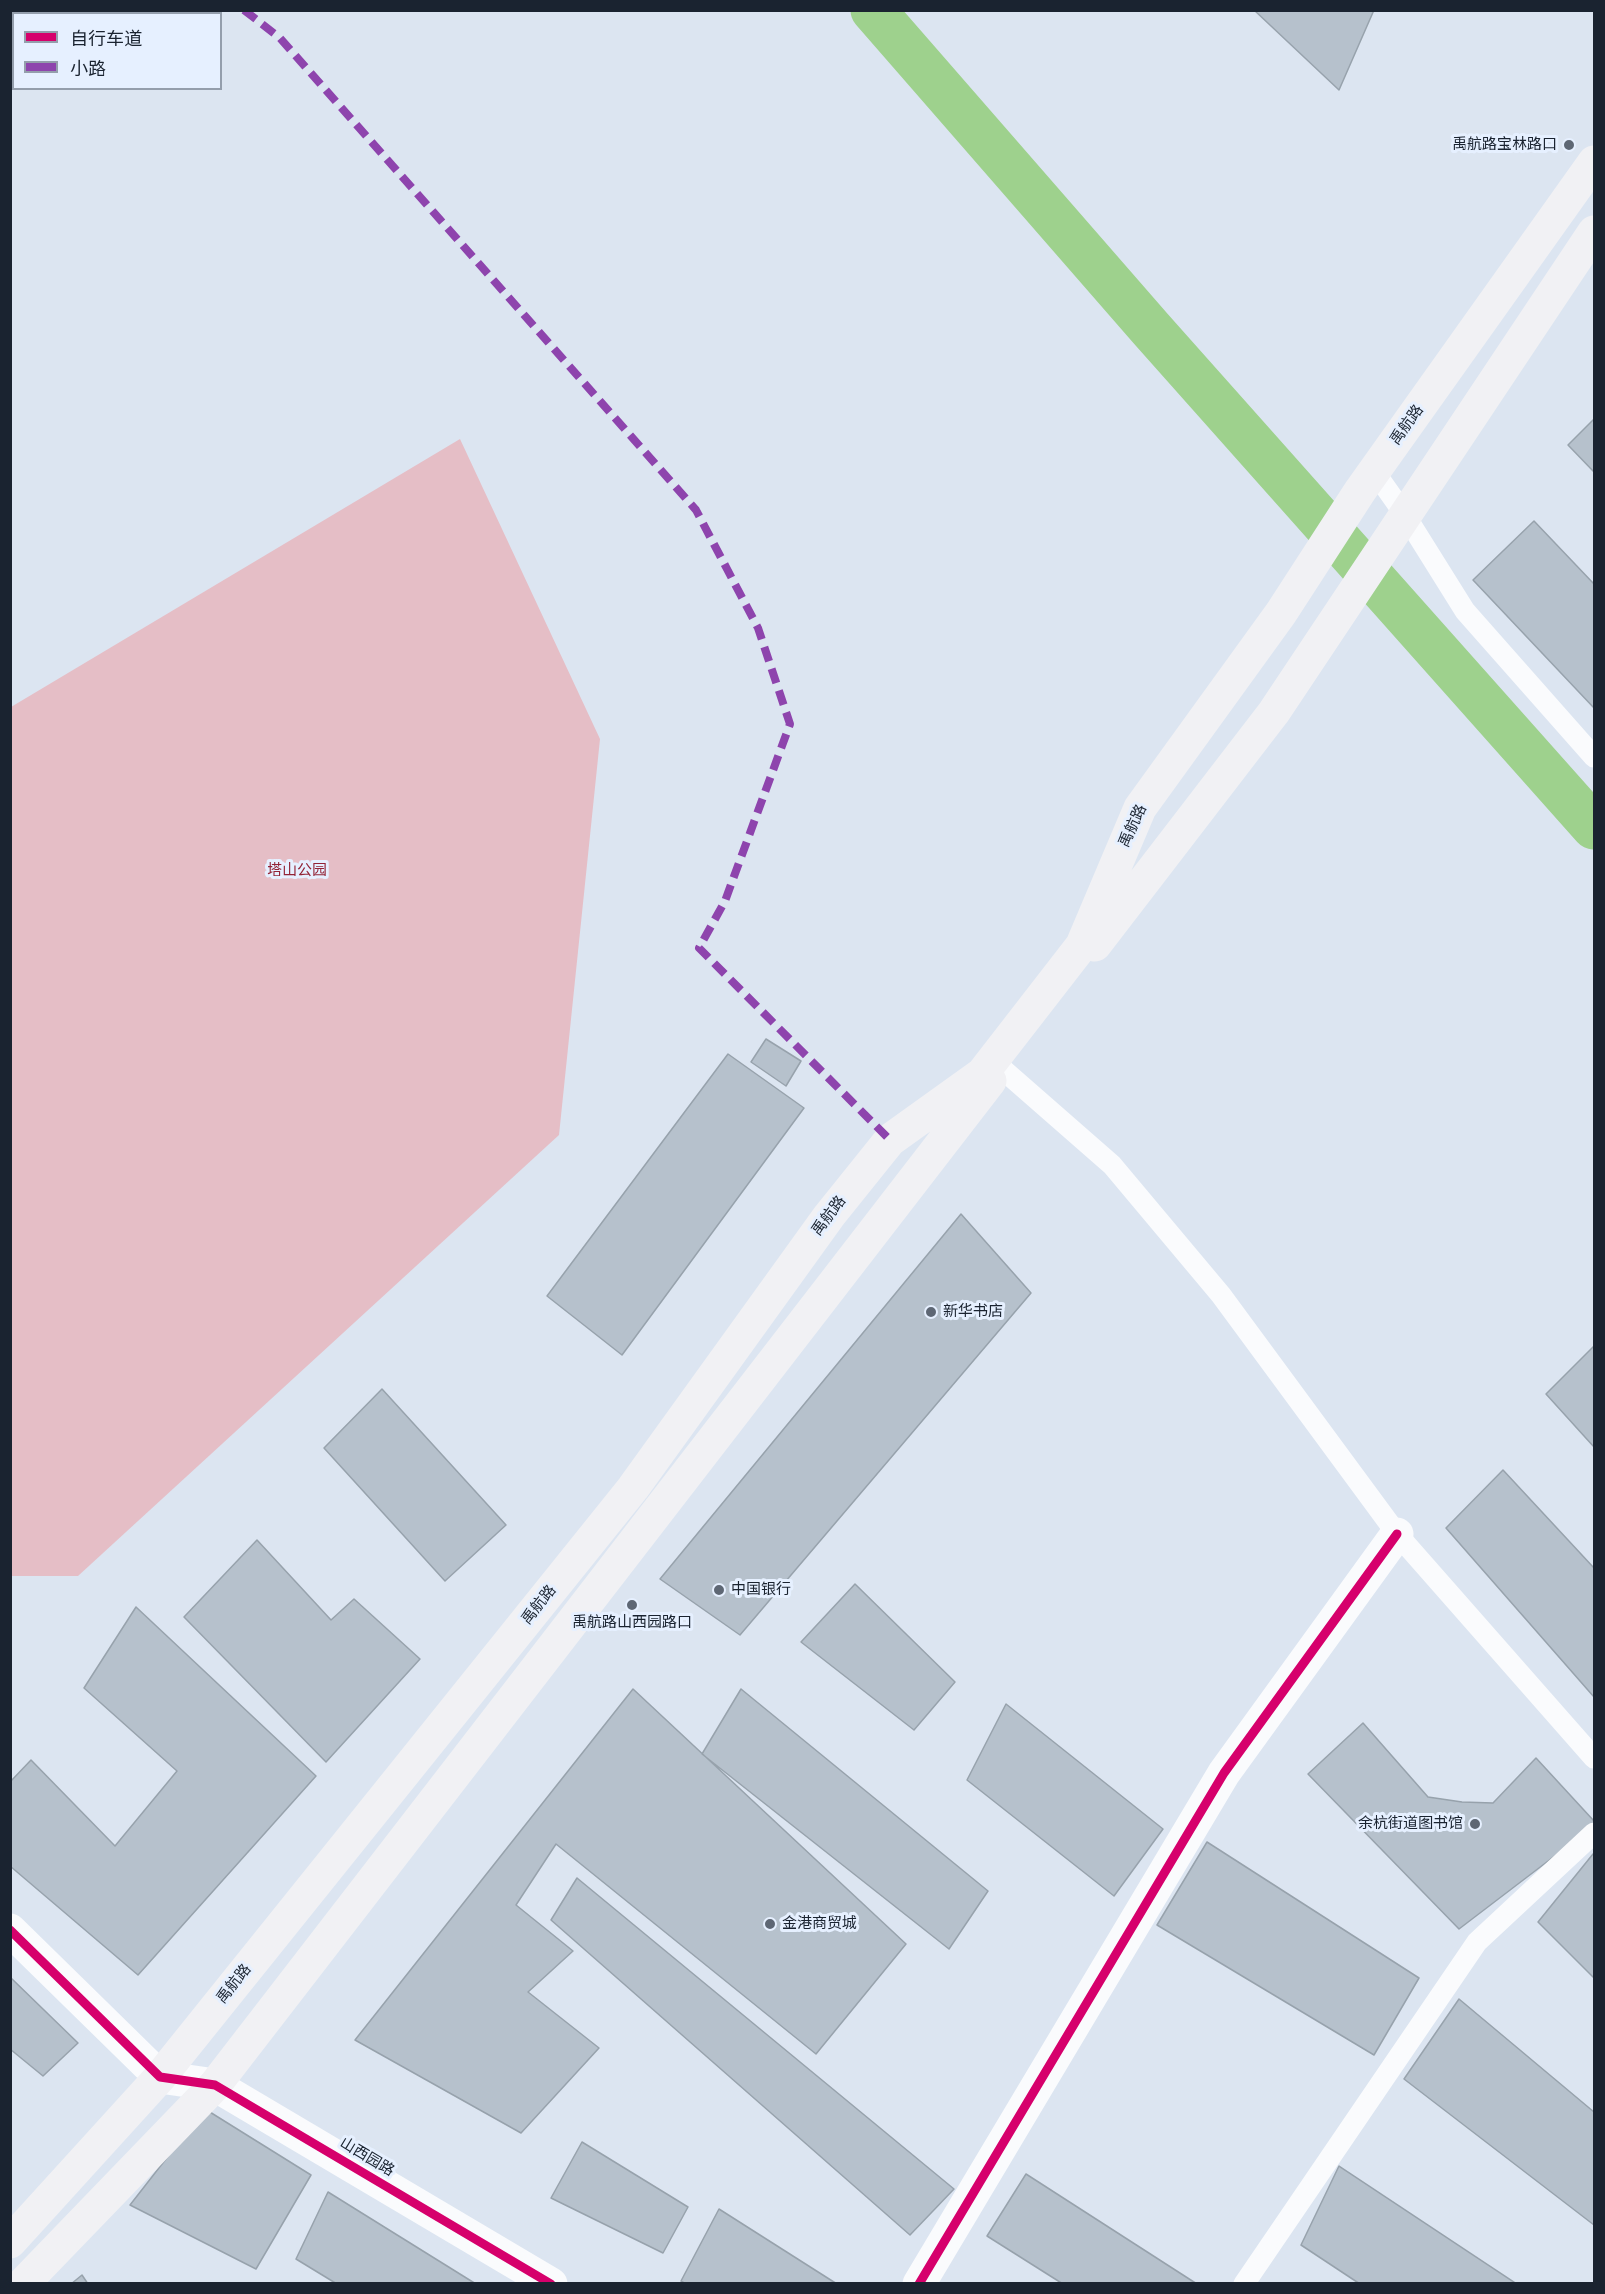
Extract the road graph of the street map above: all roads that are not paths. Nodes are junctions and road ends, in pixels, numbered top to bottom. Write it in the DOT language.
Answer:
graph roads {
  1 [pos="1594,162"];
  2 [pos="1594,232"];
  3 [pos="1367,481"];
  4 [pos="1401,523"];
  5 [pos="1594,757"];
  6 [pos="1000,1067"];
  7 [pos="1397,1534"];
  8 [pos="1594,1758"];
  9 [pos="1594,1833"];
  10 [pos="10,1930"];
  11 [pos="160,2077"];
  12 [pos="215,2085"];
  13 [pos="10,2242"];
  14 [pos="23,2283"];
  15 [pos="552,2283"];
  16 [pos="919,2283"];
  17 [pos="1244,2283"];
  1 -- 3 [label="main road, 禹航路"];
  2 -- 4 [label="main road"];
  3 -- 4 [label="lane"];
  3 -- 11 [label="main road, 禹航路"];
  4 -- 5 [label="lane"];
  4 -- 6 [label="main road"];
  6 -- 7 [label="lane"];
  6 -- 12 [label="main road"];
  7 -- 8 [label="lane"];
  7 -- 16 [label="street"];
  9 -- 17 [label="lane"];
  10 -- 11 [label="street"];
  11 -- 12 [label="street, 山西园路"];
  11 -- 13 [label="main road, 禹航路"];
  12 -- 14 [label="main road"];
  12 -- 15 [label="street, 山西园路"];
}
